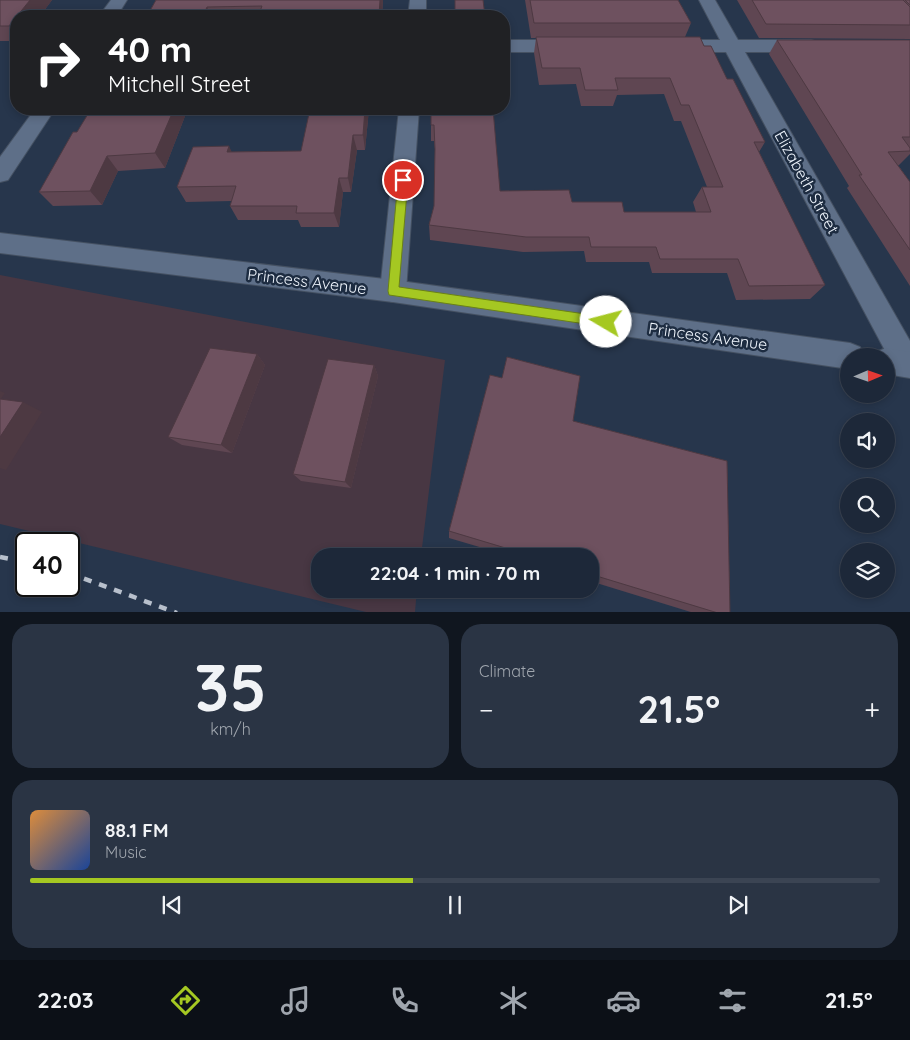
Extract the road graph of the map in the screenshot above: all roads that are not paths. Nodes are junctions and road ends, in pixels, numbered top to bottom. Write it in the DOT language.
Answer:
graph roads {
  1 [pos="707,0"];
  2 [pos="510,46"];
  3 [pos="592,46"];
  4 [pos="652,46"];
  5 [pos="732,46"];
  6 [pos="831,46"];
  7 [pos="41,115"];
  8 [pos="408,115"];
  9 [pos="0,174"];
  10 [pos="0,243"];
  11 [pos="393,291"];
  12 [pos="840,355"];
  13 [pos="901,363"];
  1 -- 5 [label="street, Elizabeth Street"];
  2 -- 3 [label="street"];
  4 -- 5 [label="street"];
  5 -- 6 [label="street"];
  5 -- 13 [label="street, Elizabeth Street"];
  7 -- 9 [label="street"];
  8 -- 11 [label="street"];
  10 -- 11 [label="street, Princess Avenue"];
  11 -- 12 [label="street, Princess Avenue"];
}
